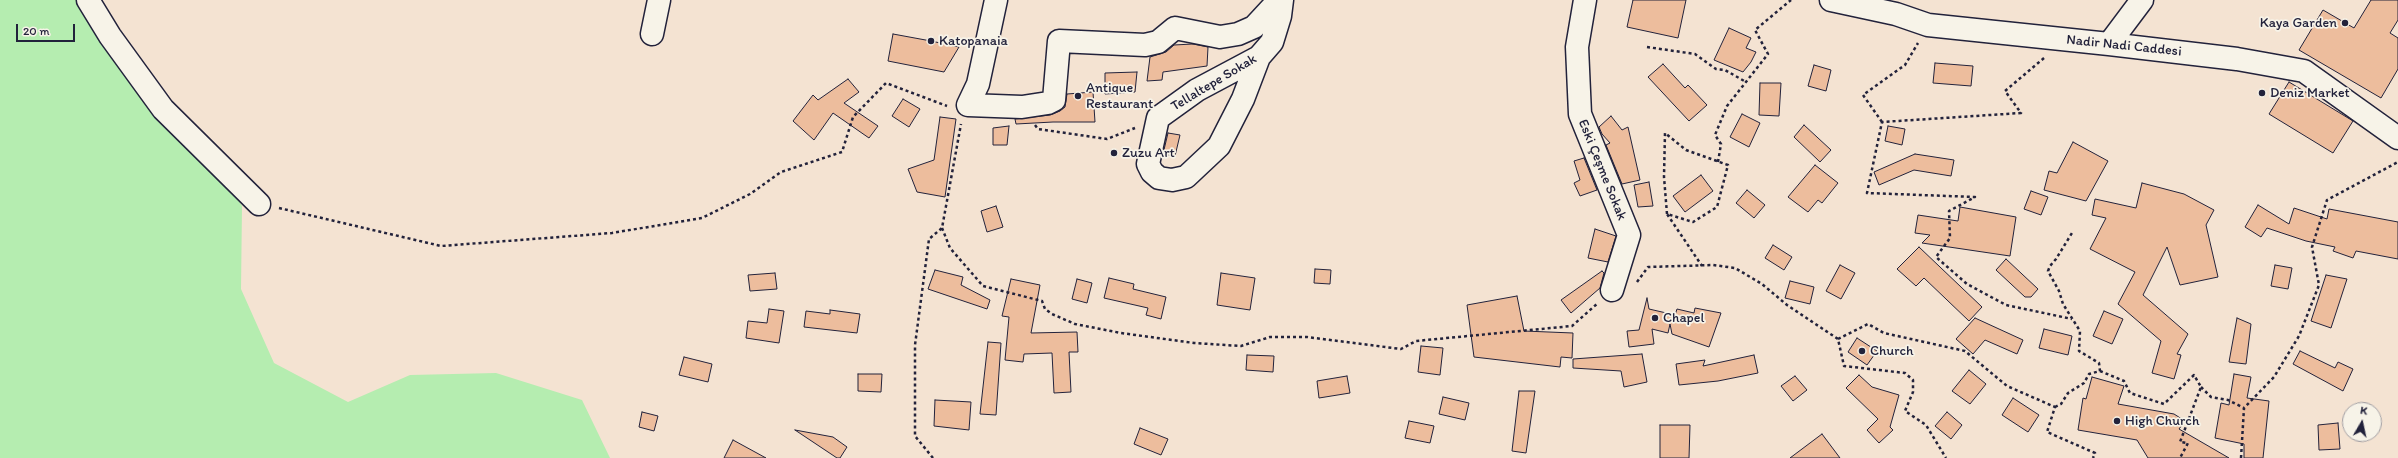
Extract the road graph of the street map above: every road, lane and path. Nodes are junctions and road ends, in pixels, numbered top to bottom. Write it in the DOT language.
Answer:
graph roads {
  1 [pos="88,0"];
  2 [pos="659,0"];
  3 [pos="996,0"];
  4 [pos="1279,0"];
  5 [pos="1282,0"];
  6 [pos="1586,0"];
  7 [pos="1791,0"];
  8 [pos="1830,0"];
  9 [pos="2142,0"];
  10 [pos="1901,7"];
  11 [pos="1928,26"];
  12 [pos="652,34"];
  13 [pos="2066,40"];
  14 [pos="2109,44"];
  15 [pos="1648,47"];
  16 [pos="1259,57"];
  17 [pos="1746,82"];
  18 [pos="968,105"];
  19 [pos="1022,107"];
  20 [pos="1158,118"];
  21 [pos="1882,122"];
  22 [pos="2398,138"];
  23 [pos="1718,162"];
  24 [pos="2398,162"];
  25 [pos="259,204"];
  26 [pos="1667,214"];
  27 [pos="942,228"];
  28 [pos="2072,233"];
  29 [pos="1702,267"];
  30 [pos="1612,290"];
  31 [pos="2072,319"];
  32 [pos="1838,339"];
  33 [pos="2100,370"];
  34 [pos="2201,387"];
  35 [pos="2055,407"];
  36 [pos="2244,408"];
  37 [pos="933,458"];
  38 [pos="1946,458"];
  39 [pos="2093,458"];
  40 [pos="2180,458"];
  41 [pos="2241,458"];
  1 -- 25 [label="street"];
  2 -- 12 [label="street"];
  3 -- 18 [label="street"];
  4 -- 19 [label="street"];
  5 -- 16 [label="street, Tellaltepe Sokak"];
  6 -- 30 [label="street, Eski Çeşme Sokak"];
  7 -- 17 [label="path"];
  8 -- 10 [label="street, Nadir Nadi Caddesi"];
  9 -- 14 [label="street"];
  10 -- 11 [label="street, Nadir Nadi Caddesi"];
  11 -- 13 [label="street, Nadir Nadi Caddesi"];
  11 -- 21 [label="path"];
  13 -- 14 [label="street, Nadir Nadi Caddesi"];
  13 -- 21 [label="path"];
  14 -- 22 [label="street, Nadir Nadi Caddesi"];
  15 -- 17 [label="path"];
  16 -- 20 [label="street, Tellaltepe Sokak"];
  16 -- 20 [label="street"];
  17 -- 23 [label="path"];
  18 -- 19 [label="street"];
  18 -- 25 [label="path"];
  18 -- 27 [label="path"];
  19 -- 20 [label="path"];
  21 -- 31 [label="path"];
  23 -- 26 [label="path"];
  23 -- 26 [label="path"];
  24 -- 36 [label="path"];
  26 -- 29 [label="path"];
  27 -- 30 [label="path"];
  27 -- 37 [label="path"];
  28 -- 31 [label="path"];
  29 -- 30 [label="path"];
  29 -- 32 [label="path"];
  31 -- 33 [label="path"];
  32 -- 35 [label="path"];
  32 -- 38 [label="path"];
  33 -- 34 [label="path"];
  33 -- 35 [label="path"];
  34 -- 36 [label="path"];
  34 -- 40 [label="path"];
  35 -- 39 [label="path"];
  36 -- 41 [label="path"];
}
